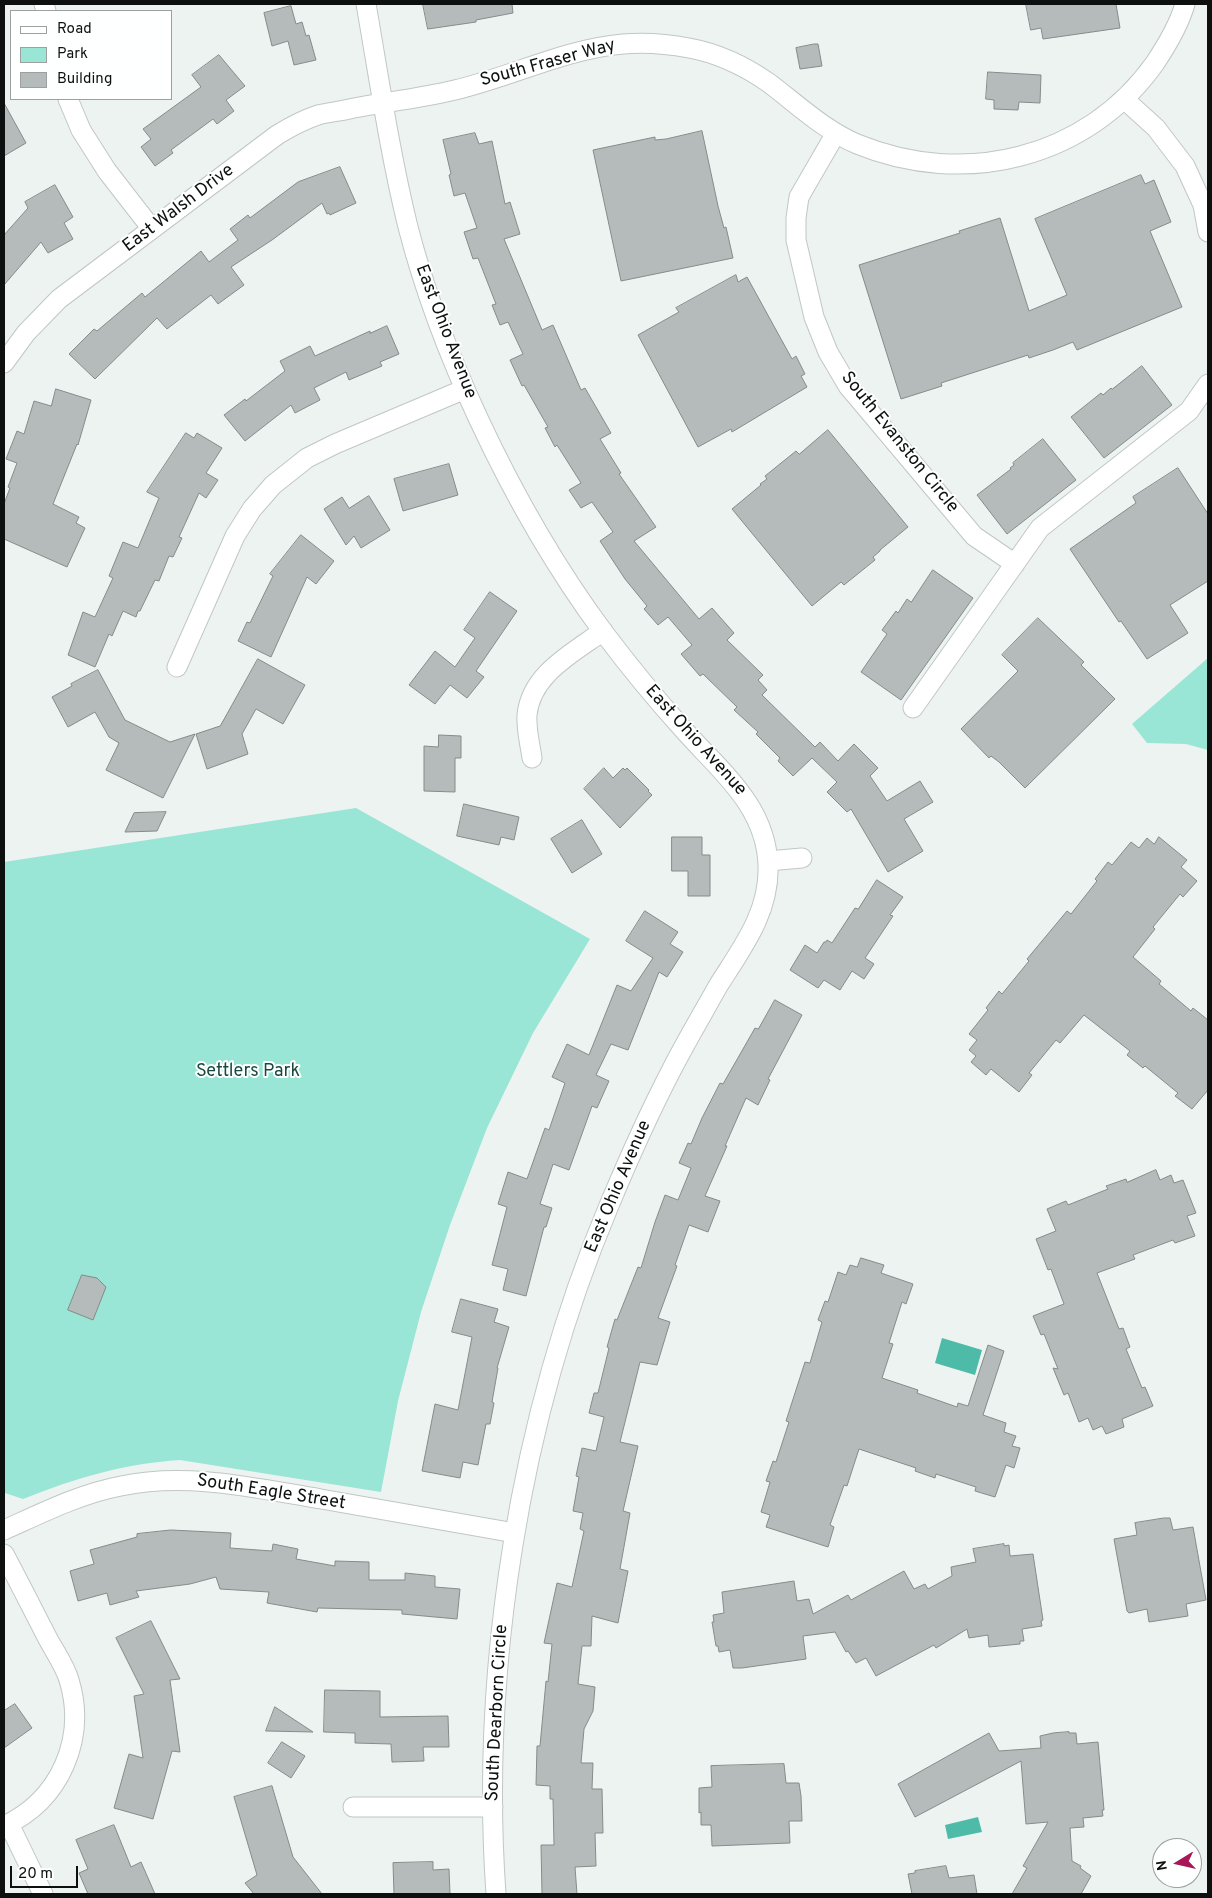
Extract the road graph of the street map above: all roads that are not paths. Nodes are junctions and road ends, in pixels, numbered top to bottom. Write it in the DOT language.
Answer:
graph roads {
  1 [pos="366,4"];
  2 [pos="1185,4"];
  3 [pos="1124,99"];
  4 [pos="68,100"];
  5 [pos="383,103"];
  6 [pos="836,133"];
  7 [pos="152,229"];
  8 [pos="1208,232"];
  9 [pos="4,363"];
  10 [pos="1208,384"];
  11 [pos="465,389"];
  12 [pos="1015,564"];
  13 [pos="603,631"];
  14 [pos="177,667"];
  15 [pos="912,708"];
  16 [pos="532,758"];
  17 [pos="802,858"];
  18 [pos="768,861"];
  19 [pos="4,1530"];
  20 [pos="516,1533"];
  21 [pos="4,1554"];
  22 [pos="354,1807"];
  23 [pos="493,1807"];
  24 [pos="6,1825"];
  25 [pos="43,1894"];
  26 [pos="496,1894"];
  1 -- 5 [label="street, East Ohio Avenue"];
  2 -- 3 [label="street, South Fraser Way"];
  3 -- 6 [label="street, South Fraser Way"];
  3 -- 8 [label="street"];
  4 -- 7 [label="street"];
  5 -- 6 [label="street, South Fraser Way"];
  5 -- 7 [label="street, East Walsh Drive"];
  5 -- 11 [label="street, East Ohio Avenue"];
  6 -- 12 [label="street, South Evanston Circle"];
  7 -- 9 [label="street, East Walsh Drive"];
  10 -- 12 [label="street"];
  11 -- 13 [label="street, East Ohio Avenue"];
  11 -- 14 [label="street"];
  12 -- 15 [label="street"];
  13 -- 16 [label="street"];
  13 -- 18 [label="street, East Ohio Avenue"];
  17 -- 18 [label="street"];
  18 -- 20 [label="street, East Ohio Avenue"];
  19 -- 20 [label="street, South Eagle Street"];
  20 -- 23 [label="street, South Dearborn Circle"];
  21 -- 24 [label="street"];
  22 -- 23 [label="street"];
  23 -- 26 [label="street, South Dearborn Circle"];
  24 -- 25 [label="street"];
}
